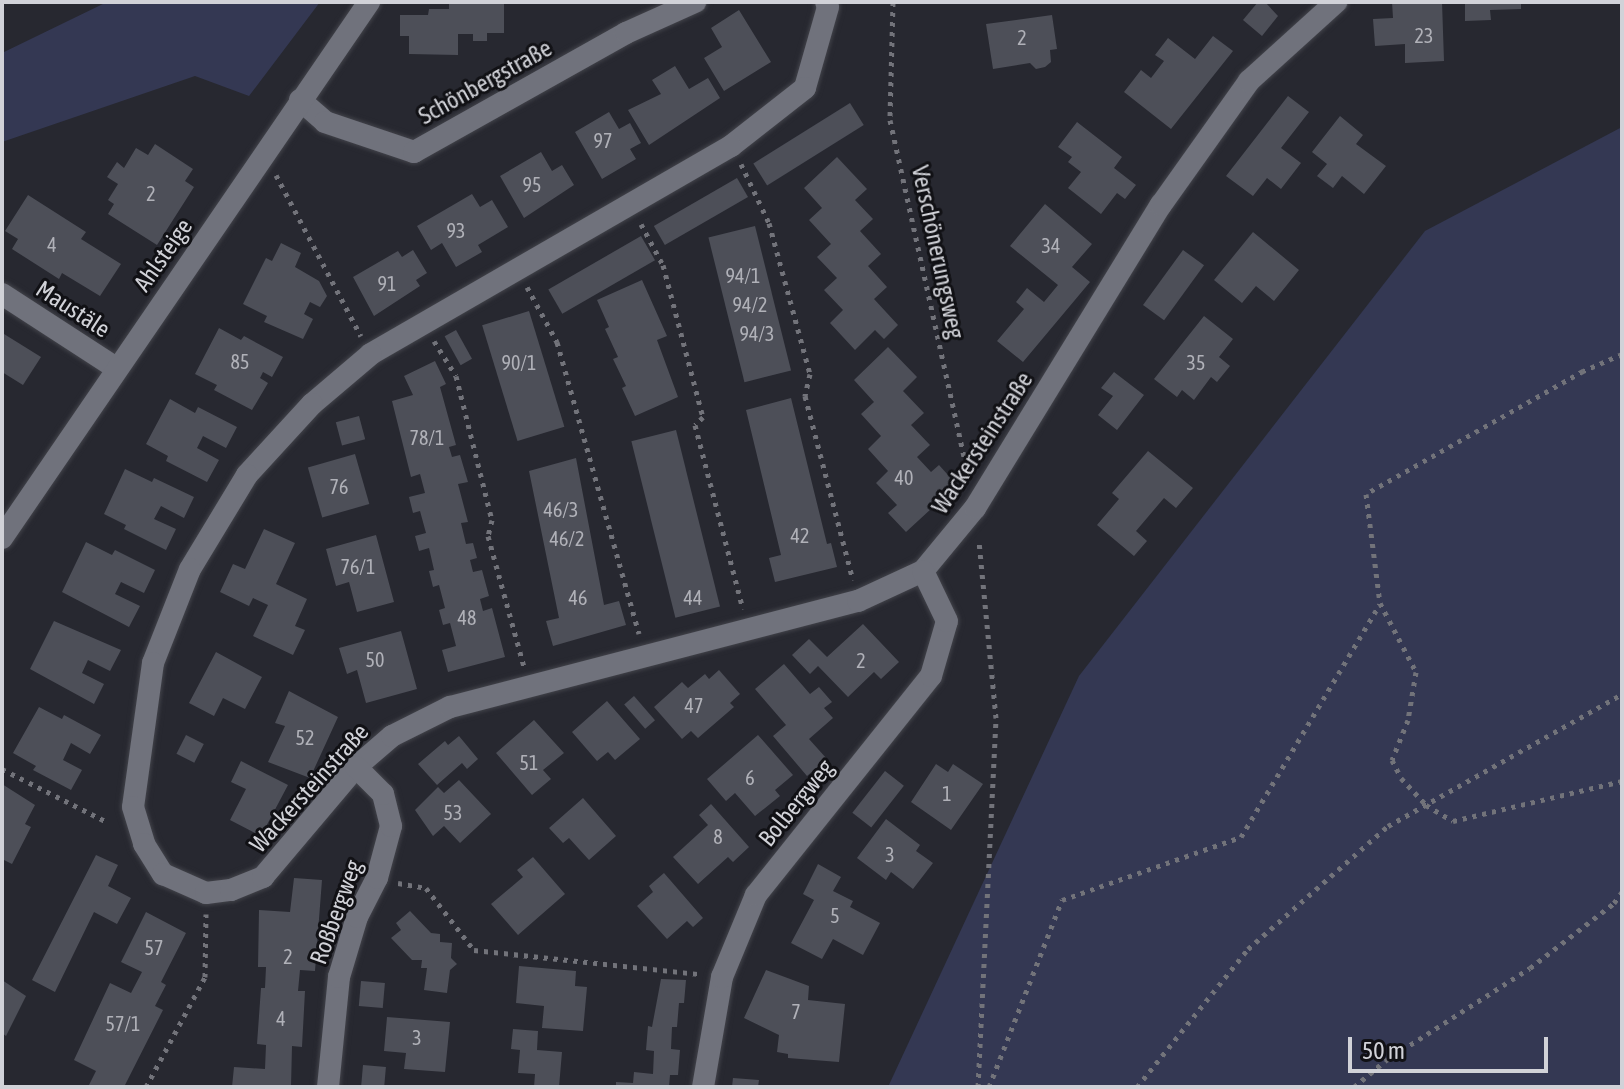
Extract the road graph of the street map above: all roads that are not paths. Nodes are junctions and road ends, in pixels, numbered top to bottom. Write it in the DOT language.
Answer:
graph roads {
  1 [pos="369,2"];
  2 [pos="695,2"];
  3 [pos="826,2"];
  4 [pos="1336,2"];
  5 [pos="300,100"];
  6 [pos="2,294"];
  7 [pos="116,368"];
  8 [pos="2,538"];
  9 [pos="923,571"];
  10 [pos="356,767"];
  11 [pos="328,1087"];
  12 [pos="703,1087"];
  1 -- 5 [label="street, Ahlsteige"];
  2 -- 5 [label="street, Schönbergstraße"];
  3 -- 10 [label="street, Wackersteinstraße"];
  4 -- 9 [label="street, Wackersteinstraße"];
  5 -- 7 [label="street, Ahlsteige"];
  6 -- 7 [label="street, Maustäle"];
  7 -- 8 [label="street, Ahlsteige"];
  9 -- 10 [label="street, Wackersteinstraße"];
  9 -- 12 [label="street, Bolbergweg"];
  10 -- 11 [label="street, Roßbergweg"];
}
